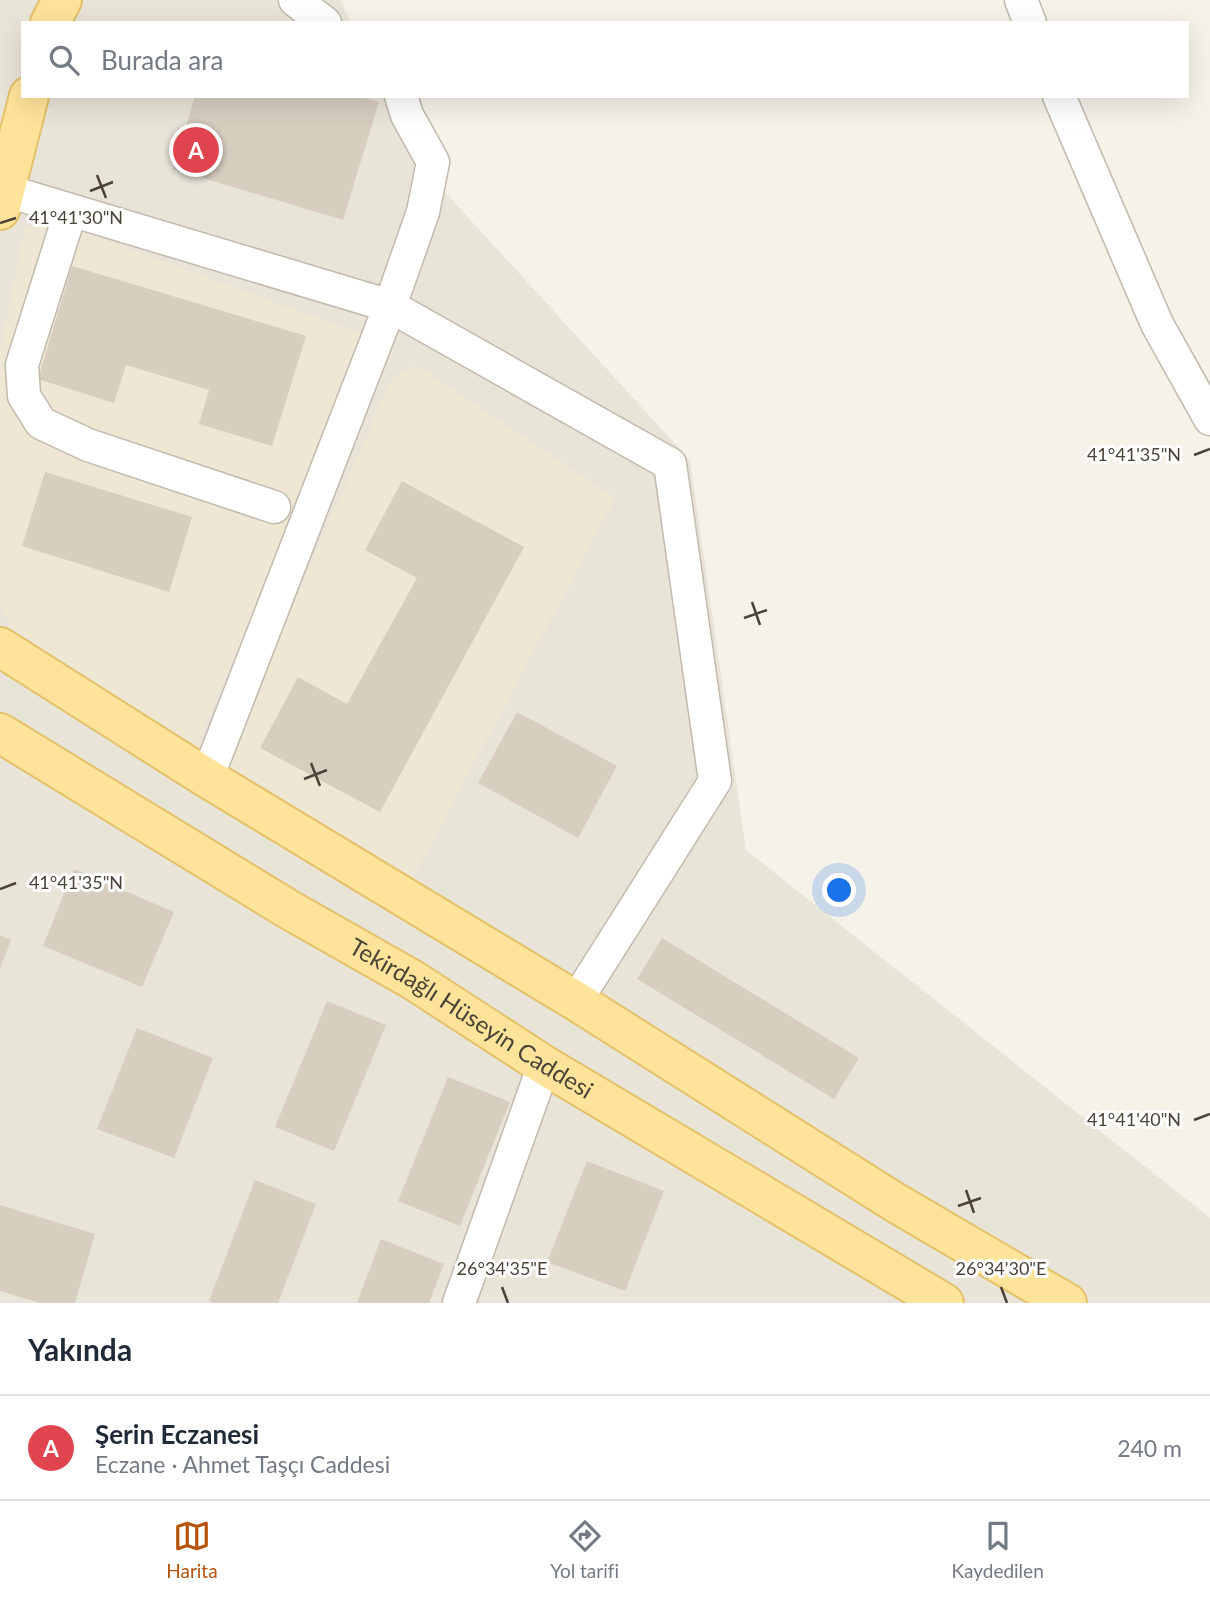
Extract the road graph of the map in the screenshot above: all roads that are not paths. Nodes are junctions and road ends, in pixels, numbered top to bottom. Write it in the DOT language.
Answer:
graph roads {
  1 [pos="62,0"];
  2 [pos="295,0"];
  3 [pos="1021,0"];
  4 [pos="51,21"];
  5 [pos="322,21"];
  6 [pos="1029,21"];
  7 [pos="28,98"];
  8 [pos="402,98"];
  9 [pos="1060,98"];
  10 [pos="2,200"];
  11 [pos="71,210"];
  12 [pos="390,306"];
  13 [pos="1210,419"];
  14 [pos="274,507"];
  15 [pos="0,647"];
  16 [pos="0,733"];
  17 [pos="207,778"];
  18 [pos="576,1001"];
  19 [pos="544,1065"];
  20 [pos="458,1303"];
  21 [pos="944,1303"];
  22 [pos="1068,1303"];
  1 -- 4 [label="main road"];
  2 -- 5 [label="street"];
  3 -- 6 [label="street"];
  7 -- 10 [label="main road"];
  8 -- 12 [label="street"];
  9 -- 13 [label="street"];
  10 -- 11 [label="street"];
  11 -- 12 [label="street"];
  11 -- 14 [label="street"];
  12 -- 17 [label="street"];
  12 -- 18 [label="street"];
  15 -- 17 [label="main road"];
  16 -- 19 [label="main road, Tekirdağlı Hüseyin Caddesi"];
  17 -- 18 [label="main road"];
  18 -- 22 [label="main road"];
  19 -- 20 [label="street"];
  19 -- 21 [label="main road, Tekirdağlı Hüseyin Caddesi"];
}
